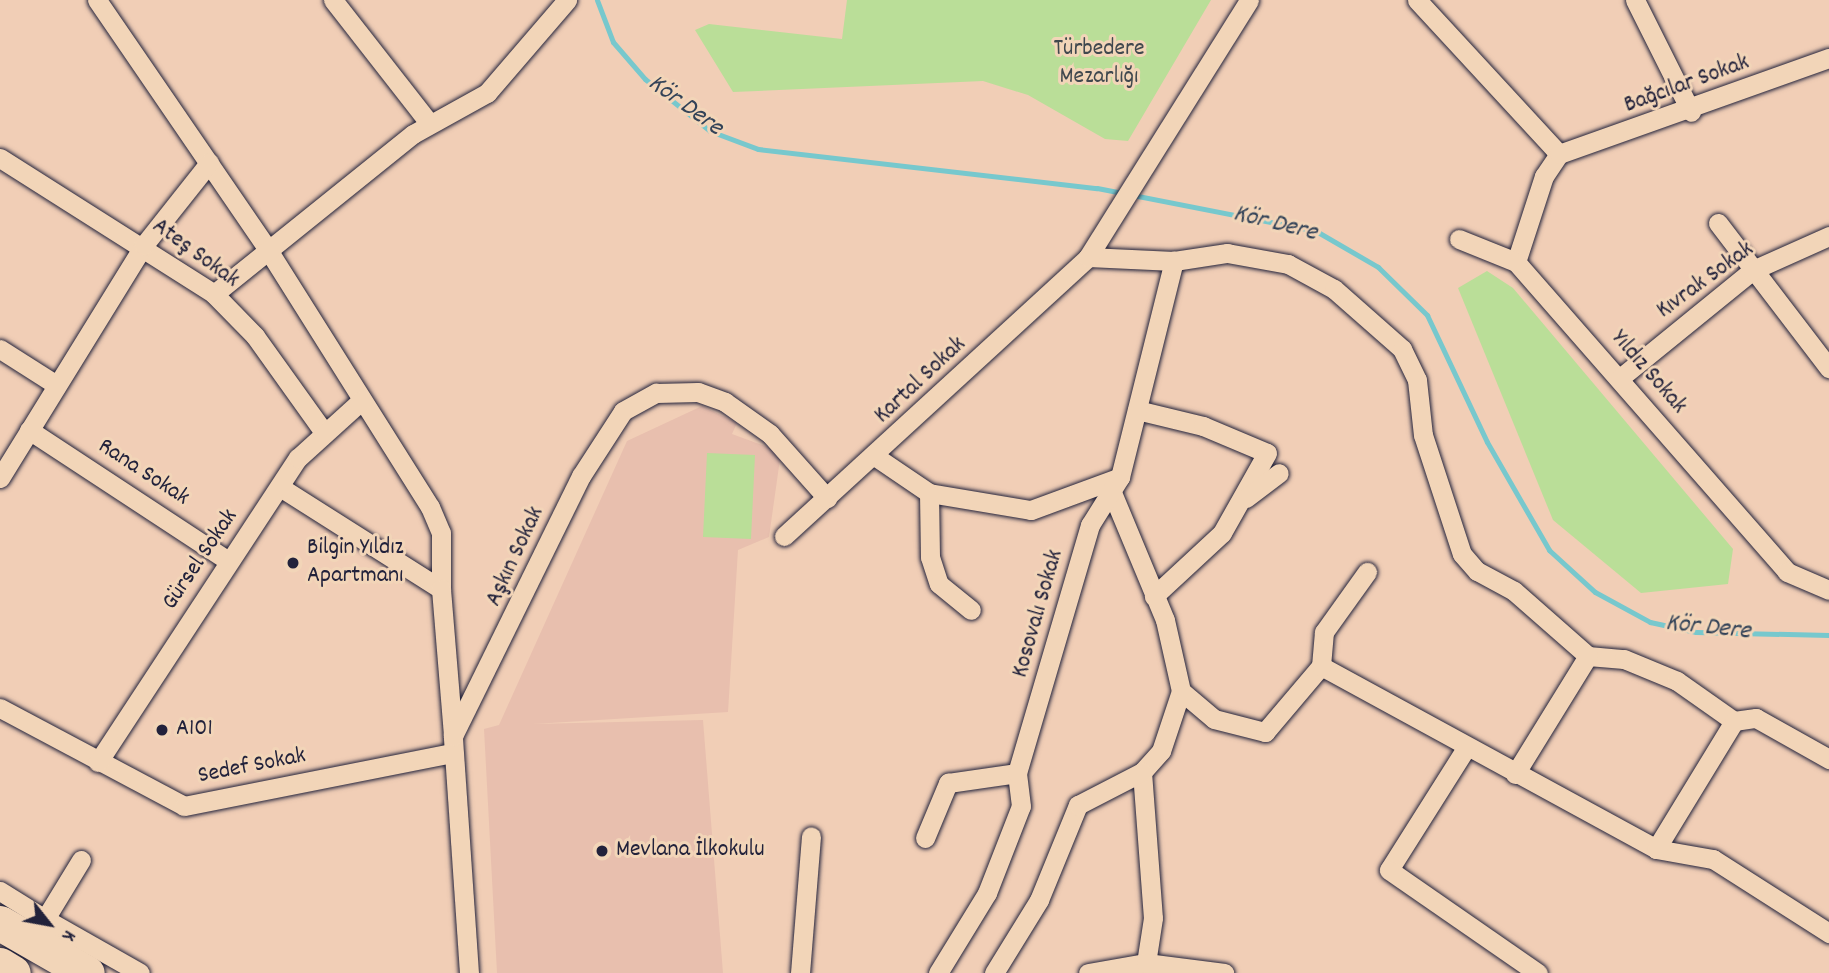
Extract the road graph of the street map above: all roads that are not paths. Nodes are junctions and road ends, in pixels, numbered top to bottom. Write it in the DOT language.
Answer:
graph roads {
  1 [pos="97,0"];
  2 [pos="333,0"];
  3 [pos="566,0"];
  4 [pos="1249,0"];
  5 [pos="1417,0"];
  6 [pos="1635,0"];
  7 [pos="1829,58"];
  8 [pos="1691,112"];
  9 [pos="430,124"];
  10 [pos="1559,154"];
  11 [pos="0,158"];
  12 [pos="209,163"];
  13 [pos="1718,223"];
  14 [pos="1829,236"];
  15 [pos="1459,239"];
  16 [pos="144,245"];
  17 [pos="270,253"];
  18 [pos="1087,257"];
  19 [pos="1174,261"];
  20 [pos="1516,262"];
  21 [pos="1753,271"];
  22 [pos="214,294"];
  23 [pos="0,349"];
  24 [pos="1829,368"];
  25 [pos="1620,378"];
  26 [pos="55,384"];
  27 [pos="362,400"];
  28 [pos="1137,410"];
  29 [pos="29,430"];
  30 [pos="323,430"];
  31 [pos="876,457"];
  32 [pos="1279,473"];
  33 [pos="0,478"];
  34 [pos="1116,486"];
  35 [pos="280,487"];
  36 [pos="929,493"];
  37 [pos="827,498"];
  38 [pos="1239,503"];
  39 [pos="784,536"];
  40 [pos="227,561"];
  41 [pos="1367,572"];
  42 [pos="441,589"];
  43 [pos="1829,590"];
  44 [pos="1154,596"];
  45 [pos="971,610"];
  46 [pos="1588,656"];
  47 [pos="1321,666"];
  48 [pos="1181,691"];
  49 [pos="0,708"];
  50 [pos="1734,721"];
  51 [pos="452,744"];
  52 [pos="1466,748"];
  53 [pos="1829,759"];
  54 [pos="98,762"];
  55 [pos="1142,772"];
  56 [pos="1017,773"];
  57 [pos="1515,774"];
  58 [pos="811,836"];
  59 [pos="925,838"];
  60 [pos="1656,849"];
  61 [pos="81,860"];
  62 [pos="0,891"];
  63 [pos="45,919"];
  64 [pos="0,923"];
  65 [pos="1829,933"];
  66 [pos="1146,963"];
  67 [pos="0,965"];
  68 [pos="13,973"];
  69 [pos="87,973"];
  70 [pos="140,973"];
  71 [pos="469,973"];
  72 [pos="800,973"];
  73 [pos="939,973"];
  74 [pos="994,973"];
  75 [pos="1087,973"];
  76 [pos="1224,973"];
  77 [pos="1538,973"];
  1 -- 12 [label="street"];
  2 -- 9 [label="street"];
  3 -- 9 [label="street"];
  4 -- 18 [label="street, Kartal Sokak"];
  5 -- 10 [label="street"];
  6 -- 8 [label="street"];
  7 -- 8 [label="street, Bağcılar Sokak"];
  8 -- 10 [label="street, Bağcılar Sokak"];
  9 -- 17 [label="street"];
  10 -- 20 [label="street"];
  11 -- 16 [label="street, Ateş Sokak"];
  12 -- 16 [label="street"];
  12 -- 17 [label="street"];
  13 -- 21 [label="street"];
  14 -- 21 [label="street, Kıvrak Sokak"];
  15 -- 20 [label="street"];
  16 -- 22 [label="street, Ateş Sokak"];
  16 -- 26 [label="street"];
  17 -- 22 [label="street"];
  17 -- 27 [label="street"];
  18 -- 19 [label="street"];
  18 -- 31 [label="street, Kartal Sokak"];
  19 -- 28 [label="street, Kosovalı Sokak"];
  19 -- 46 [label="street"];
  20 -- 25 [label="street, Yıldız Sokak"];
  21 -- 24 [label="street"];
  21 -- 25 [label="street, Kıvrak Sokak"];
  22 -- 30 [label="street, Ateş Sokak"];
  23 -- 26 [label="street"];
  25 -- 43 [label="street, Yıldız Sokak"];
  26 -- 29 [label="street"];
  27 -- 30 [label="street, Gürsel Sokak"];
  27 -- 42 [label="street"];
  28 -- 34 [label="street, Kosovalı Sokak"];
  28 -- 38 [label="street"];
  29 -- 33 [label="street"];
  29 -- 40 [label="street, Rana Sokak"];
  30 -- 35 [label="street, Gürsel Sokak"];
  31 -- 36 [label="street"];
  31 -- 37 [label="street, Kartal Sokak"];
  32 -- 38 [label="street"];
  34 -- 36 [label="street"];
  34 -- 44 [label="street"];
  34 -- 56 [label="street, Kosovalı Sokak"];
  35 -- 40 [label="street, Gürsel Sokak"];
  35 -- 42 [label="street"];
  36 -- 45 [label="street"];
  37 -- 39 [label="street, Kartal Sokak"];
  37 -- 51 [label="street, Aşkın Sokak"];
  38 -- 44 [label="street"];
  40 -- 54 [label="street, Gürsel Sokak"];
  41 -- 47 [label="street"];
  42 -- 51 [label="street"];
  44 -- 48 [label="street"];
  46 -- 50 [label="street"];
  46 -- 57 [label="street"];
  47 -- 48 [label="street"];
  47 -- 52 [label="street"];
  48 -- 55 [label="street"];
  49 -- 54 [label="street, Sedef Sokak"];
  50 -- 53 [label="street"];
  50 -- 60 [label="street"];
  51 -- 54 [label="street, Sedef Sokak"];
  51 -- 71 [label="street"];
  52 -- 57 [label="street"];
  52 -- 77 [label="street"];
  55 -- 66 [label="street"];
  55 -- 74 [label="street"];
  56 -- 59 [label="street"];
  56 -- 73 [label="street, Kosovalı Sokak"];
  57 -- 60 [label="street"];
  58 -- 72 [label="street"];
  60 -- 65 [label="street"];
  61 -- 63 [label="street"];
  62 -- 63 [label="street"];
  63 -- 70 [label="street"];
  64 -- 69 [label="highway"];
  66 -- 75 [label="street"];
  66 -- 76 [label="street"];
  67 -- 68 [label="highway"];
}
